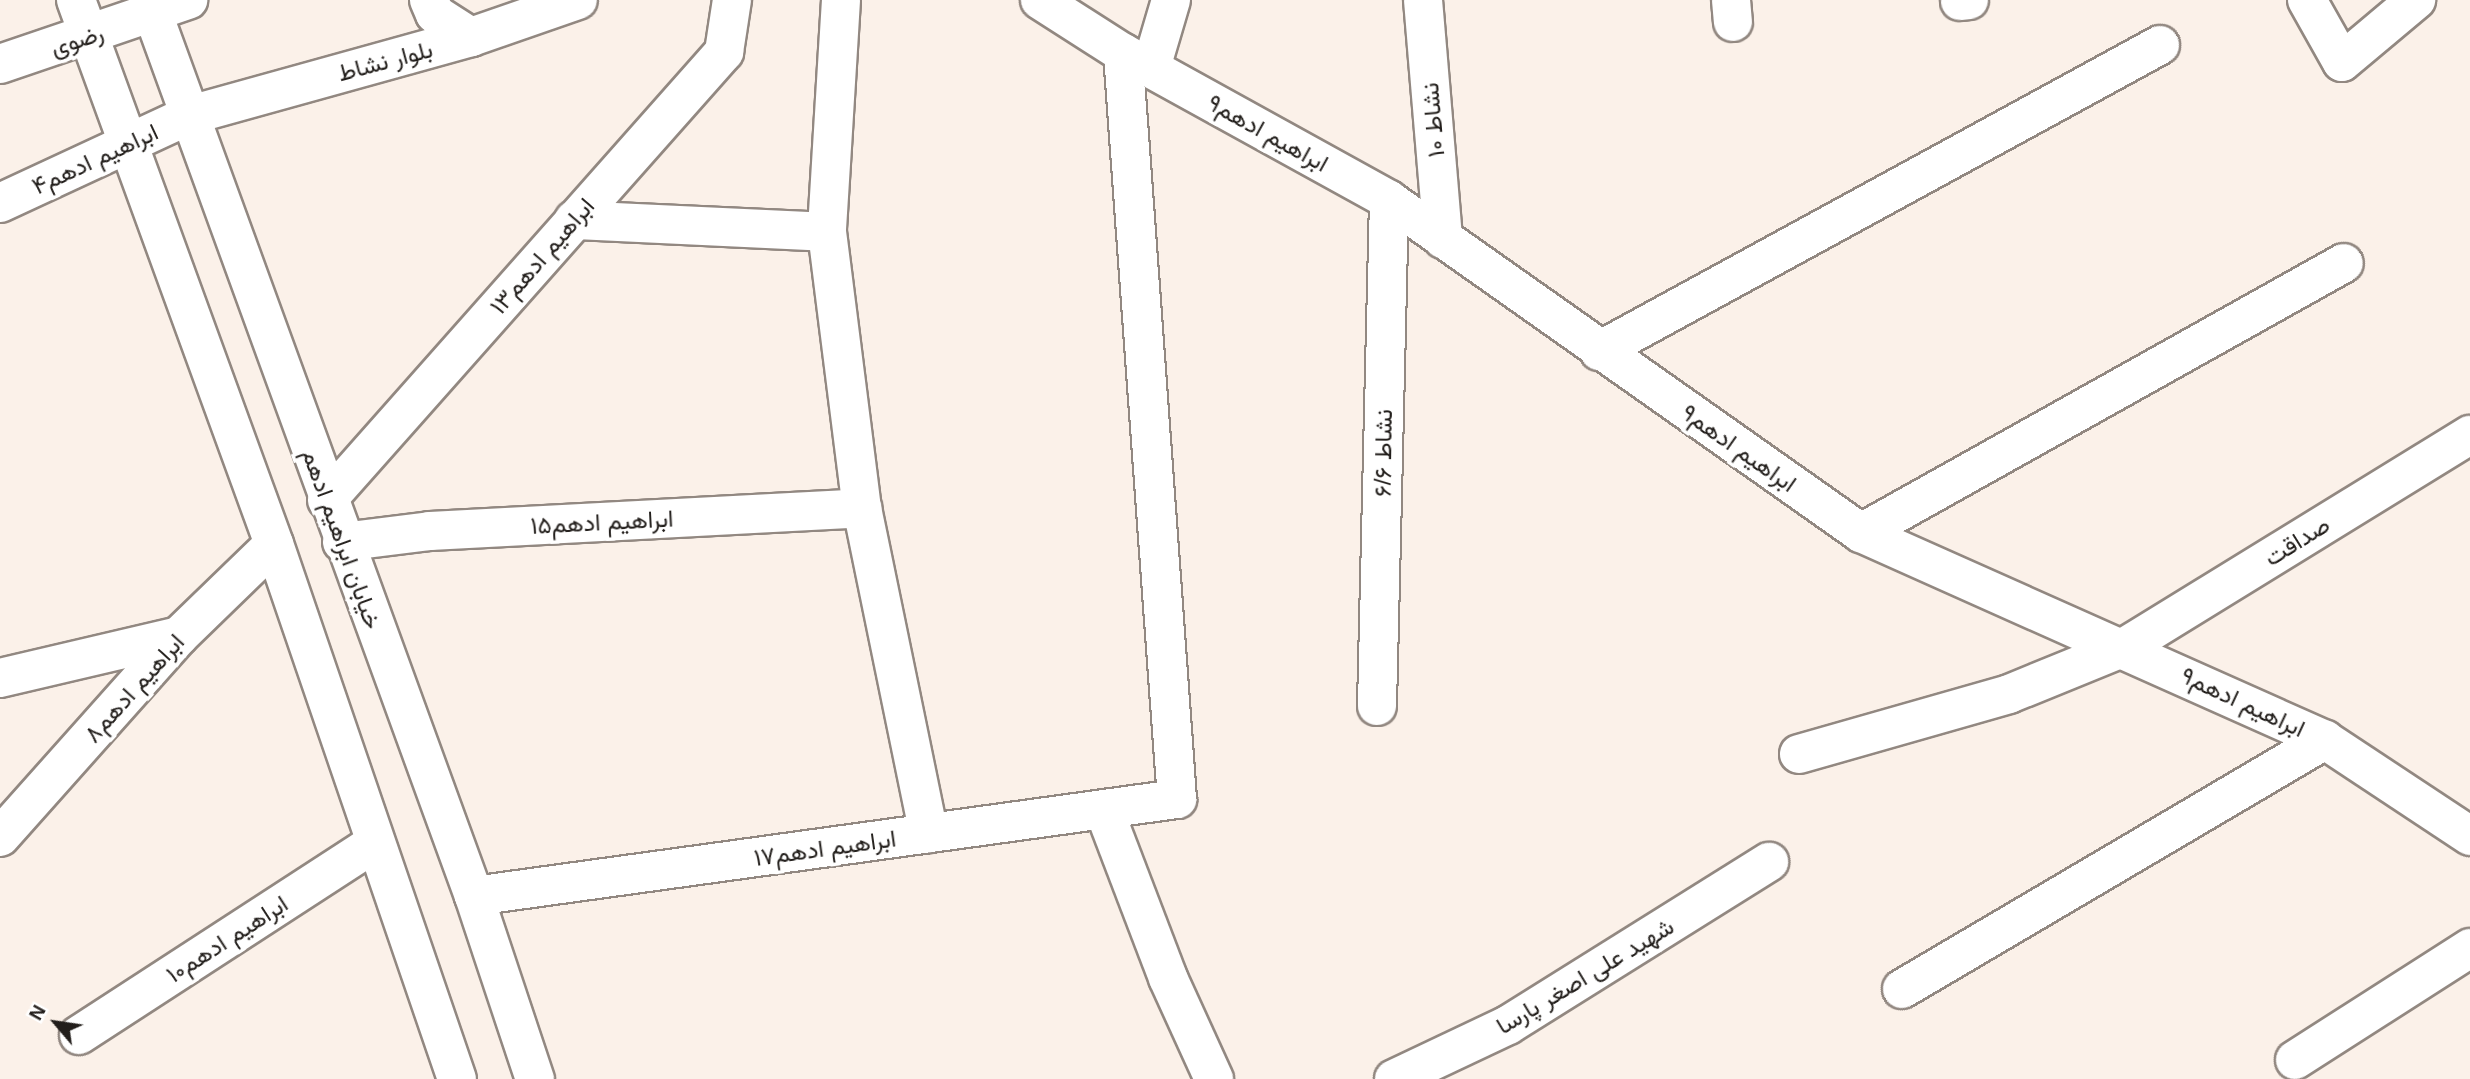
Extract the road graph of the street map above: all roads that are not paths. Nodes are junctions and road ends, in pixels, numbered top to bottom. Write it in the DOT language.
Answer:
graph roads {
  1 [pos="76,0"];
  2 [pos="188,0"];
  3 [pos="429,0"];
  4 [pos="578,0"];
  5 [pos="732,0"];
  6 [pos="841,0"];
  7 [pos="1040,0"];
  8 [pos="1171,0"];
  9 [pos="1423,0"];
  10 [pos="1969,0"];
  11 [pos="2307,0"];
  12 [pos="2416,0"];
  13 [pos="1960,1"];
  14 [pos="150,6"];
  15 [pos="89,37"];
  16 [pos="471,37"];
  17 [pos="2160,45"];
  18 [pos="1137,61"];
  19 [pos="0,64"];
  20 [pos="190,115"];
  21 [pos="128,144"];
  22 [pos="1389,200"];
  23 [pos="0,204"];
  24 [pos="574,220"];
  25 [pos="827,232"];
  26 [pos="1443,239"];
  27 [pos="2344,263"];
  28 [pos="1599,351"];
  29 [pos="2470,435"];
  30 [pos="327,500"];
  31 [pos="862,508"];
  32 [pos="1861,533"];
  33 [pos="342,542"];
  34 [pos="274,544"];
  35 [pos="179,636"];
  36 [pos="2125,647"];
  37 [pos="0,678"];
  38 [pos="1377,706"];
  39 [pos="2325,740"];
  40 [pos="1799,754"];
  41 [pos="1104,810"];
  42 [pos="929,833"];
  43 [pos="2470,836"];
  44 [pos="0,837"];
  45 [pos="375,844"];
  46 [pos="1769,862"];
  47 [pos="474,896"];
  48 [pos="2470,948"];
  49 [pos="1902,989"];
  50 [pos="79,1035"];
  51 [pos="2295,1060"];
  52 [pos="457,1079"];
  53 [pos="535,1079"];
  54 [pos="1214,1079"];
  55 [pos="1394,1079"];
  1 -- 15 [label="street"];
  2 -- 14 [label="street"];
  3 -- 16 [label="street"];
  4 -- 16 [label="street, بلوار نشاط"];
  5 -- 24 [label="street, ابراهیم ادهم۱۳"];
  6 -- 25 [label="street"];
  7 -- 18 [label="street, ابراهیم ادهم۹"];
  8 -- 18 [label="street"];
  9 -- 26 [label="street, نشاط ۱۰"];
  10 -- 13 [label="street"];
  11 -- 12 [label="street"];
  14 -- 15 [label="street, رضوی"];
  14 -- 20 [label="street, خیابان ابراهیم ادهم"];
  15 -- 19 [label="street, رضوی"];
  15 -- 21 [label="street"];
  16 -- 20 [label="street, بلوار نشاط"];
  17 -- 28 [label="street"];
  18 -- 22 [label="street, ابراهیم ادهم۹"];
  18 -- 41 [label="street, ابراهیم ادهم۱۷"];
  20 -- 21 [label="street, ابراهیم ادهم۴"];
  20 -- 30 [label="street, خیابان ابراهیم ادهم"];
  21 -- 23 [label="street, ابراهیم ادهم۴"];
  21 -- 34 [label="street"];
  22 -- 26 [label="street, ابراهیم ادهم۹"];
  22 -- 38 [label="street, نشاط ۶/۶"];
  24 -- 25 [label="street"];
  24 -- 30 [label="street, ابراهیم ادهم۱۳"];
  25 -- 31 [label="street"];
  26 -- 28 [label="street, ابراهیم ادهم۹"];
  27 -- 32 [label="street"];
  28 -- 32 [label="street, ابراهیم ادهم۹"];
  29 -- 36 [label="street, صداقت"];
  30 -- 33 [label="street, خیابان ابراهیم ادهم"];
  31 -- 33 [label="street, ابراهیم ادهم۱۵"];
  31 -- 42 [label="street"];
  32 -- 36 [label="street, ابراهیم ادهم۹"];
  33 -- 47 [label="street, خیابان ابراهیم ادهم"];
  34 -- 35 [label="street, ابراهیم ادهم۸"];
  34 -- 45 [label="street"];
  35 -- 37 [label="street"];
  35 -- 44 [label="street, ابراهیم ادهم۸"];
  36 -- 39 [label="street, ابراهیم ادهم۹"];
  36 -- 40 [label="street, صداقت"];
  39 -- 43 [label="street, ابراهیم ادهم۹"];
  39 -- 49 [label="street"];
  41 -- 42 [label="street, ابراهیم ادهم۱۷"];
  41 -- 54 [label="street"];
  42 -- 47 [label="street, ابراهیم ادهم۱۷"];
  45 -- 50 [label="street, ابراهیم ادهم۱۰"];
  45 -- 52 [label="street"];
  46 -- 55 [label="street, شهید علی اصغر پارسا"];
  47 -- 53 [label="street, خیابان ابراهیم ادهم"];
  48 -- 51 [label="street"];
}
